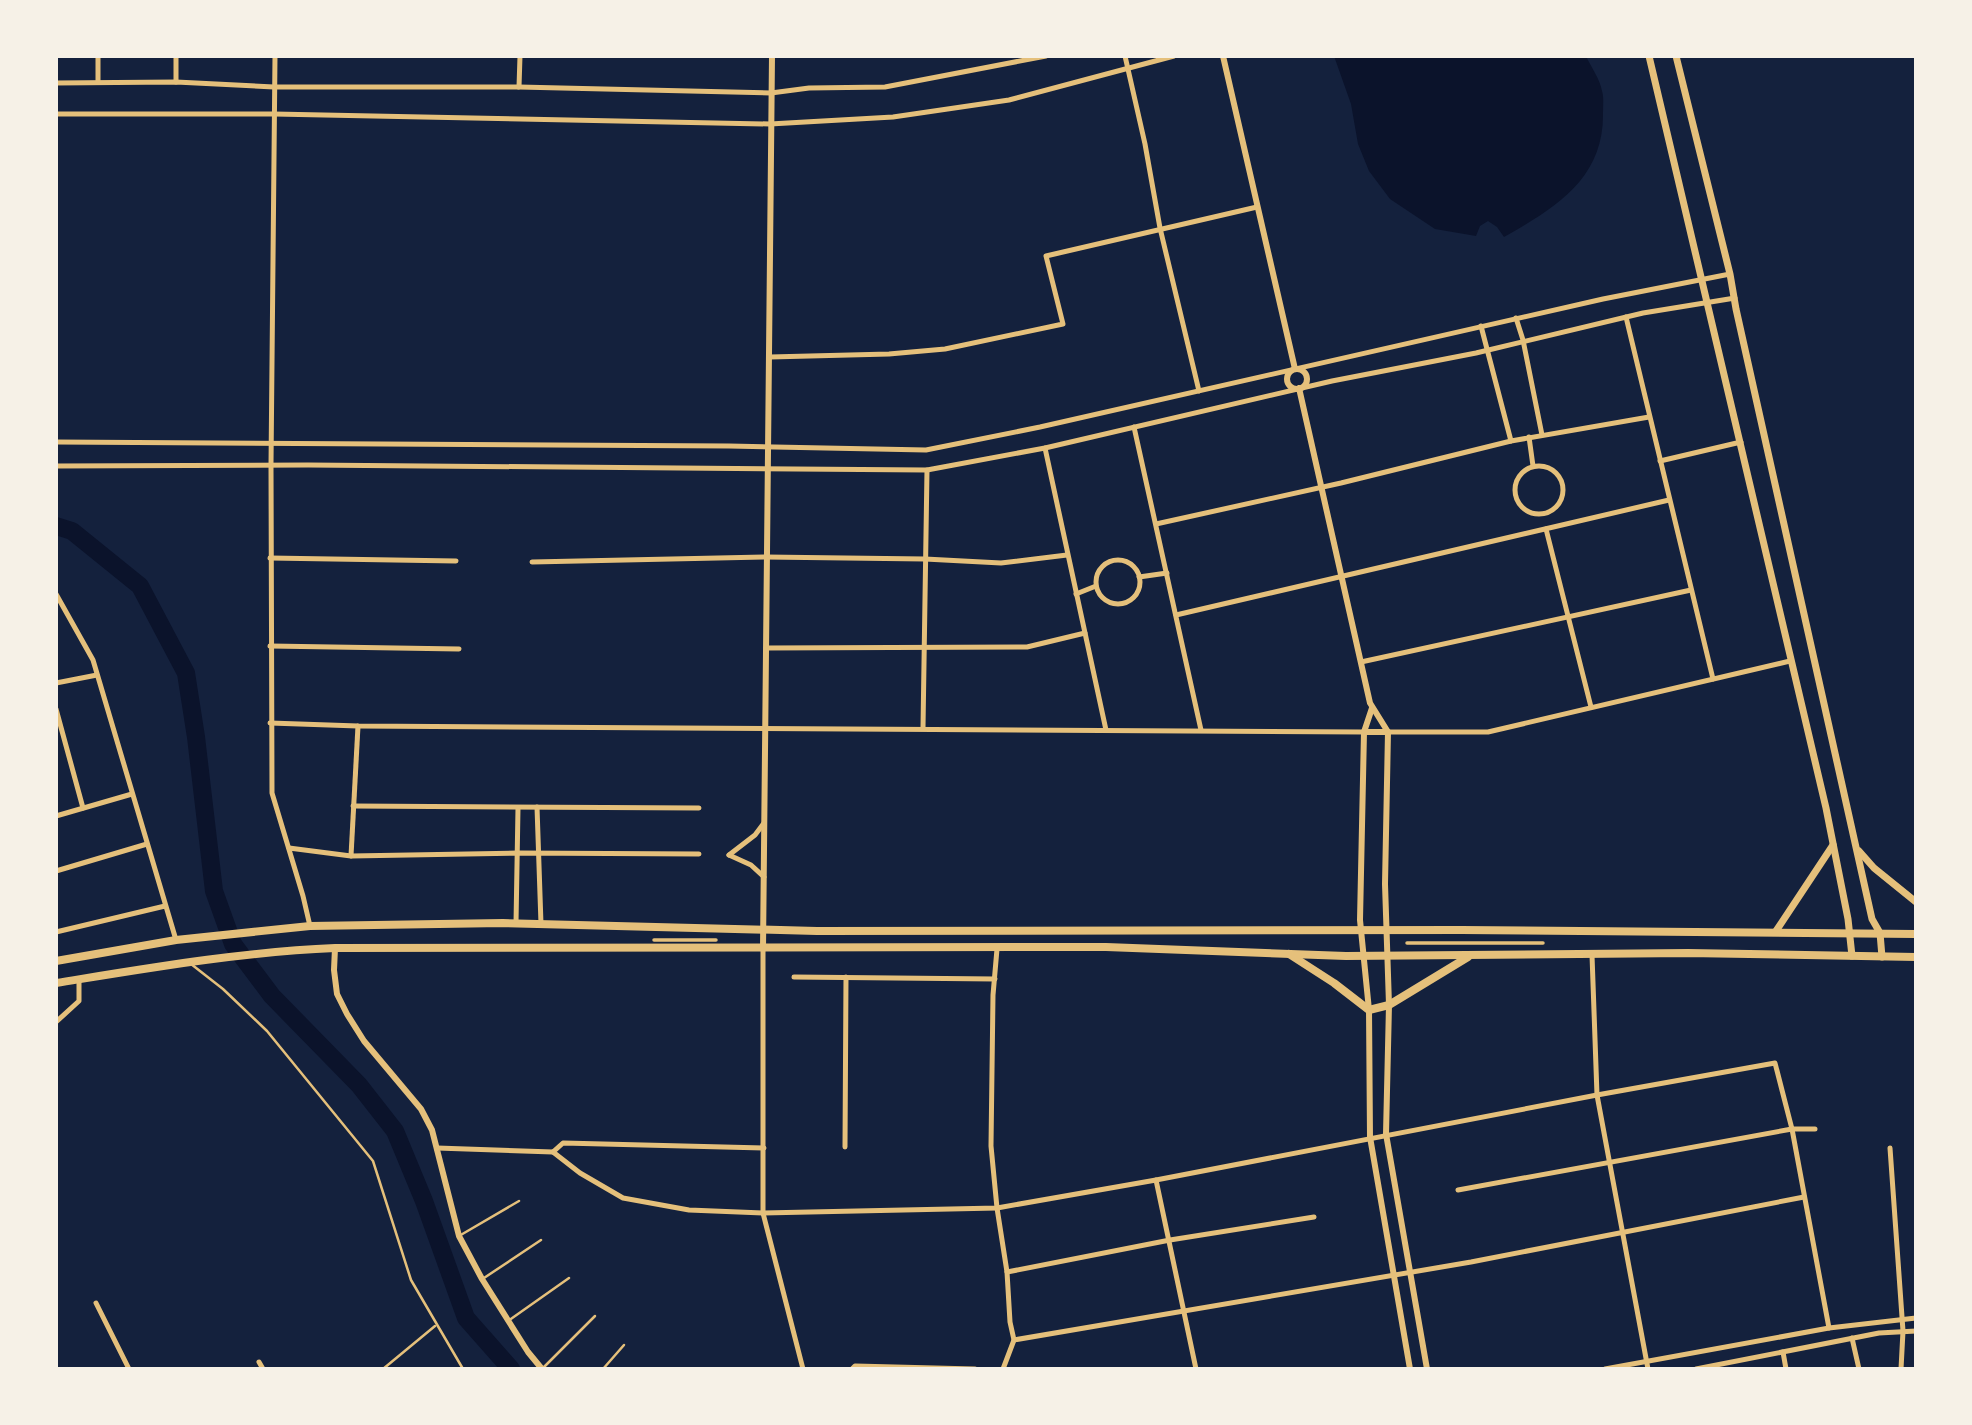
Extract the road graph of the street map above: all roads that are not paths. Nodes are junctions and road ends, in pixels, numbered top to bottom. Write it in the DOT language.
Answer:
graph roads {
  1 [pos="98,56"];
  2 [pos="176,56"];
  3 [pos="275,56"];
  4 [pos="520,56"];
  5 [pos="772,56"];
  6 [pos="1046,56"];
  7 [pos="1125,56"];
  8 [pos="1174,56"];
  9 [pos="1223,56"];
  10 [pos="1649,56"];
  11 [pos="1676,56"];
  12 [pos="1129,70"];
  13 [pos="98,82"];
  14 [pos="176,82"];
  15 [pos="56,83"];
  16 [pos="274,86"];
  17 [pos="519,87"];
  18 [pos="771,93"];
  19 [pos="56,114"];
  20 [pos="274,114"];
  21 [pos="771,124"];
  22 [pos="1257,207"];
  23 [pos="1160,228"];
  24 [pos="1730,274"];
  25 [pos="1702,280"];
  26 [pos="1735,298"];
  27 [pos="1707,302"];
  28 [pos="1626,317"];
  29 [pos="1516,318"];
  30 [pos="1481,326"];
  31 [pos="1523,340"];
  32 [pos="1488,349"];
  33 [pos="770,357"];
  34 [pos="1295,369"];
  35 [pos="1299,388"];
  36 [pos="1199,391"];
  37 [pos="1649,417"];
  38 [pos="1134,427"];
  39 [pos="1542,435"];
  40 [pos="1529,438"];
  41 [pos="1511,440"];
  42 [pos="56,442"];
  43 [pos="1741,442"];
  44 [pos="271,443"];
  45 [pos="768,446"];
  46 [pos="1045,448"];
  47 [pos="1660,461"];
  48 [pos="271,465"];
  49 [pos="56,466"];
  50 [pos="1533,466"];
  51 [pos="767,468"];
  52 [pos="927,470"];
  53 [pos="1322,487"];
  54 [pos="1669,500"];
  55 [pos="1156,524"];
  56 [pos="1546,528"];
  57 [pos="1067,555"];
  58 [pos="270,558"];
  59 [pos="766,558"];
  60 [pos="925,559"];
  61 [pos="456,561"];
  62 [pos="532,562"];
  63 [pos="1167,573"];
  64 [pos="1342,575"];
  65 [pos="1139,577"];
  66 [pos="1096,586"];
  67 [pos="1691,590"];
  68 [pos="1076,593"];
  69 [pos="56,594"];
  70 [pos="1176,615"];
  71 [pos="1566,616"];
  72 [pos="1085,633"];
  73 [pos="270,646"];
  74 [pos="766,648"];
  75 [pos="459,649"];
  76 [pos="924,649"];
  77 [pos="1790,661"];
  78 [pos="1362,662"];
  79 [pos="97,675"];
  80 [pos="1713,679"];
  81 [pos="56,683"];
  82 [pos="1591,707"];
  83 [pos="1372,708"];
  84 [pos="56,709"];
  85 [pos="270,723"];
  86 [pos="358,726"];
  87 [pos="765,727"];
  88 [pos="923,728"];
  89 [pos="1106,730"];
  90 [pos="1202,730"];
  91 [pos="1364,732"];
  92 [pos="1388,732"];
  93 [pos="132,794"];
  94 [pos="353,806"];
  95 [pos="537,807"];
  96 [pos="83,808"];
  97 [pos="518,808"];
  98 [pos="699,808"];
  99 [pos="56,816"];
  100 [pos="764,824"];
  101 [pos="147,844"];
  102 [pos="1833,845"];
  103 [pos="289,848"];
  104 [pos="1858,850"];
  105 [pos="517,853"];
  106 [pos="538,854"];
  107 [pos="699,854"];
  108 [pos="351,856"];
  109 [pos="56,871"];
  110 [pos="764,877"];
  111 [pos="1916,902"];
  112 [pos="165,906"];
  113 [pos="516,923"];
  114 [pos="541,924"];
  115 [pos="310,926"];
  116 [pos="764,929"];
  117 [pos="1360,931"];
  118 [pos="1385,931"];
  119 [pos="1776,931"];
  120 [pos="56,932"];
  121 [pos="1849,932"];
  122 [pos="1881,933"];
  123 [pos="1916,934"];
  124 [pos="176,940"];
  125 [pos="654,940"];
  126 [pos="716,940"];
  127 [pos="1407,943"];
  128 [pos="1543,943"];
  129 [pos="335,948"];
  130 [pos="762,948"];
  131 [pos="997,949"];
  132 [pos="1287,953"];
  133 [pos="1363,955"];
  134 [pos="1387,955"];
  135 [pos="1470,955"];
  136 [pos="1592,955"];
  137 [pos="1852,956"];
  138 [pos="1882,957"];
  139 [pos="1916,957"];
  140 [pos="56,961"];
  141 [pos="189,961"];
  142 [pos="794,976"];
  143 [pos="846,977"];
  144 [pos="995,979"];
  145 [pos="79,980"];
  146 [pos="56,983"];
  147 [pos="1389,1005"];
  148 [pos="1369,1010"];
  149 [pos="56,1022"];
  150 [pos="1597,1094"];
  151 [pos="1792,1129"];
  152 [pos="1815,1129"];
  153 [pos="1386,1135"];
  154 [pos="1370,1138"];
  155 [pos="845,1147"];
  156 [pos="437,1148"];
  157 [pos="764,1148"];
  158 [pos="1890,1148"];
  159 [pos="553,1152"];
  160 [pos="1608,1161"];
  161 [pos="1156,1180"];
  162 [pos="1458,1190"];
  163 [pos="1804,1197"];
  164 [pos="519,1201"];
  165 [pos="996,1208"];
  166 [pos="763,1213"];
  167 [pos="1314,1217"];
  168 [pos="1622,1232"];
  169 [pos="459,1236"];
  170 [pos="541,1240"];
  171 [pos="1170,1240"];
  172 [pos="1007,1272"];
  173 [pos="1410,1272"];
  174 [pos="1394,1275"];
  175 [pos="569,1278"];
  176 [pos="482,1279"];
  177 [pos="96,1304"];
  178 [pos="1184,1312"];
  179 [pos="595,1316"];
  180 [pos="1902,1318"];
  181 [pos="1916,1318"];
  182 [pos="508,1321"];
  183 [pos="435,1326"];
  184 [pos="1829,1328"];
  185 [pos="1903,1331"];
  186 [pos="1916,1331"];
  187 [pos="1852,1338"];
  188 [pos="1014,1340"];
  189 [pos="624,1345"];
  190 [pos="1783,1352"];
  191 [pos="260,1362"];
  192 [pos="1647,1362"];
  193 [pos="129,1369"];
  194 [pos="263,1369"];
  195 [pos="383,1369"];
  196 [pos="463,1369"];
  197 [pos="542,1369"];
  198 [pos="603,1369"];
  199 [pos="803,1369"];
  200 [pos="852,1369"];
  201 [pos="975,1369"];
  202 [pos="1003,1369"];
  203 [pos="1196,1369"];
  204 [pos="1410,1369"];
  205 [pos="1427,1369"];
  206 [pos="1605,1369"];
  207 [pos="1648,1369"];
  208 [pos="1696,1369"];
  209 [pos="1786,1369"];
  210 [pos="1859,1369"];
  211 [pos="1902,1369"];
  1 -- 13 [label="street"];
  2 -- 14 [label="street"];
  3 -- 16 [label="street"];
  4 -- 17 [label="street"];
  5 -- 18 [label="street"];
  6 -- 18 [label="street"];
  7 -- 12 [label="street"];
  8 -- 12 [label="street"];
  9 -- 22 [label="street"];
  10 -- 25 [label="main road"];
  11 -- 24 [label="main road"];
  12 -- 21 [label="street"];
  12 -- 23 [label="street"];
  13 -- 14 [label="street"];
  13 -- 15 [label="street"];
  14 -- 16 [label="street"];
  16 -- 17 [label="street"];
  16 -- 20 [label="street"];
  17 -- 18 [label="street"];
  18 -- 21 [label="street"];
  19 -- 20 [label="street"];
  20 -- 21 [label="street"];
  20 -- 44 [label="street"];
  21 -- 33 [label="street"];
  22 -- 23 [label="street"];
  22 -- 34 [label="street"];
  23 -- 33 [label="street"];
  23 -- 36 [label="street"];
  24 -- 25 [label="street"];
  24 -- 26 [label="main road"];
  25 -- 27 [label="main road"];
  25 -- 29 [label="street"];
  26 -- 27 [label="street"];
  26 -- 104 [label="main road"];
  27 -- 28 [label="street"];
  27 -- 43 [label="main road"];
  28 -- 31 [label="street"];
  28 -- 37 [label="street"];
  29 -- 30 [label="street"];
  29 -- 31 [label="street"];
  30 -- 32 [label="street"];
  30 -- 34 [label="street"];
  31 -- 32 [label="street"];
  31 -- 39 [label="street"];
  32 -- 35 [label="street"];
  32 -- 41 [label="street"];
  33 -- 45 [label="street"];
  34 -- 35 [label="street"];
  34 -- 35 [label="street"];
  34 -- 36 [label="street"];
  35 -- 38 [label="street"];
  35 -- 53 [label="street"];
  36 -- 45 [label="street"];
  37 -- 39 [label="street"];
  37 -- 47 [label="street"];
  38 -- 46 [label="street"];
  38 -- 55 [label="street"];
  39 -- 40 [label="street"];
  40 -- 41 [label="street"];
  40 -- 50 [label="street"];
  41 -- 53 [label="street"];
  42 -- 44 [label="street"];
  43 -- 47 [label="street"];
  43 -- 77 [label="main road"];
  44 -- 45 [label="street"];
  44 -- 48 [label="street"];
  45 -- 51 [label="street"];
  46 -- 52 [label="street"];
  46 -- 57 [label="street"];
  47 -- 54 [label="street"];
  48 -- 49 [label="street"];
  48 -- 51 [label="street"];
  48 -- 58 [label="street"];
  50 -- 50 [label="street"];
  51 -- 52 [label="street"];
  51 -- 59 [label="street"];
  52 -- 60 [label="street"];
  53 -- 55 [label="street"];
  53 -- 64 [label="street"];
  54 -- 56 [label="street"];
  54 -- 67 [label="street"];
  55 -- 63 [label="street"];
  56 -- 64 [label="street"];
  56 -- 71 [label="street"];
  57 -- 60 [label="street"];
  57 -- 68 [label="street"];
  58 -- 61 [label="street"];
  58 -- 73 [label="street"];
  59 -- 60 [label="street"];
  59 -- 62 [label="street"];
  59 -- 74 [label="street"];
  60 -- 76 [label="street"];
  63 -- 65 [label="street"];
  63 -- 70 [label="street"];
  64 -- 70 [label="street"];
  64 -- 78 [label="street"];
  65 -- 66 [label="street"];
  65 -- 66 [label="street"];
  66 -- 68 [label="street"];
  67 -- 71 [label="street"];
  67 -- 80 [label="street"];
  68 -- 72 [label="street"];
  69 -- 79 [label="street"];
  70 -- 90 [label="street"];
  71 -- 78 [label="street"];
  71 -- 82 [label="street"];
  72 -- 76 [label="street"];
  72 -- 89 [label="street"];
  73 -- 75 [label="street"];
  73 -- 85 [label="street"];
  74 -- 76 [label="street"];
  74 -- 87 [label="street"];
  76 -- 88 [label="street"];
  77 -- 80 [label="street"];
  77 -- 102 [label="main road"];
  78 -- 83 [label="street"];
  79 -- 81 [label="street"];
  79 -- 93 [label="street"];
  80 -- 82 [label="street"];
  82 -- 92 [label="street"];
  83 -- 91 [label="street"];
  83 -- 92 [label="street"];
  84 -- 96 [label="street"];
  85 -- 86 [label="street"];
  85 -- 103 [label="street"];
  86 -- 87 [label="street"];
  86 -- 94 [label="street"];
  87 -- 88 [label="street"];
  87 -- 100 [label="street"];
  88 -- 89 [label="street"];
  89 -- 90 [label="street"];
  90 -- 91 [label="street"];
  91 -- 92 [label="street"];
  91 -- 117 [label="street"];
  92 -- 118 [label="street"];
  93 -- 96 [label="street"];
  93 -- 101 [label="street"];
  94 -- 97 [label="street"];
  94 -- 108 [label="street"];
  95 -- 97 [label="street"];
  95 -- 98 [label="street"];
  95 -- 106 [label="street"];
  96 -- 99 [label="street"];
  97 -- 105 [label="street"];
  100 -- 110 [label="street"];
  100 -- 110 [label="street"];
  101 -- 109 [label="street"];
  101 -- 112 [label="street"];
  102 -- 119 [label="main road"];
  102 -- 121 [label="main road"];
  103 -- 108 [label="street"];
  103 -- 115 [label="street"];
  104 -- 111 [label="main road"];
  104 -- 122 [label="main road"];
  105 -- 106 [label="street"];
  105 -- 108 [label="street"];
  105 -- 113 [label="street"];
  106 -- 107 [label="street"];
  106 -- 114 [label="street"];
  110 -- 116 [label="street"];
  112 -- 120 [label="street"];
  112 -- 124 [label="street"];
  113 -- 114 [label="main road"];
  113 -- 115 [label="main road"];
  114 -- 116 [label="main road"];
  115 -- 124 [label="main road"];
  116 -- 117 [label="main road"];
  116 -- 130 [label="street"];
  117 -- 118 [label="main road"];
  117 -- 133 [label="street"];
  118 -- 119 [label="main road"];
  118 -- 134 [label="street"];
  119 -- 121 [label="main road"];
  121 -- 122 [label="main road"];
  121 -- 137 [label="main road"];
  122 -- 123 [label="main road"];
  122 -- 138 [label="main road"];
  124 -- 140 [label="main road"];
  125 -- 126 [label="street"];
  127 -- 128 [label="street"];
  129 -- 130 [label="main road"];
  129 -- 141 [label="main road"];
  129 -- 156 [label="street"];
  130 -- 131 [label="main road"];
  130 -- 157 [label="street"];
  131 -- 132 [label="main road"];
  131 -- 144 [label="street"];
  132 -- 133 [label="main road"];
  132 -- 148 [label="main road"];
  133 -- 134 [label="main road"];
  133 -- 148 [label="street"];
  134 -- 135 [label="main road"];
  134 -- 147 [label="street"];
  135 -- 136 [label="main road"];
  135 -- 147 [label="main road"];
  136 -- 137 [label="main road"];
  136 -- 150 [label="street"];
  137 -- 138 [label="main road"];
  138 -- 139 [label="main road"];
  141 -- 145 [label="main road"];
  141 -- 183 [label="lane"];
  142 -- 143 [label="street"];
  143 -- 144 [label="street"];
  143 -- 155 [label="street"];
  144 -- 165 [label="street"];
  145 -- 146 [label="main road"];
  145 -- 149 [label="street"];
  147 -- 148 [label="main road"];
  147 -- 153 [label="street"];
  148 -- 154 [label="street"];
  150 -- 151 [label="street"];
  150 -- 153 [label="street"];
  150 -- 160 [label="street"];
  151 -- 152 [label="street"];
  151 -- 160 [label="street"];
  151 -- 163 [label="street"];
  153 -- 154 [label="street"];
  153 -- 173 [label="street"];
  154 -- 161 [label="street"];
  154 -- 174 [label="street"];
  156 -- 159 [label="street"];
  156 -- 169 [label="street"];
  157 -- 159 [label="street"];
  157 -- 166 [label="street"];
  158 -- 180 [label="street"];
  159 -- 166 [label="street"];
  160 -- 162 [label="street"];
  160 -- 168 [label="street"];
  161 -- 165 [label="street"];
  161 -- 171 [label="street"];
  163 -- 168 [label="street"];
  163 -- 184 [label="street"];
  164 -- 169 [label="lane"];
  165 -- 166 [label="street"];
  165 -- 172 [label="street"];
  166 -- 199 [label="street"];
  167 -- 171 [label="street"];
  168 -- 173 [label="street"];
  168 -- 192 [label="street"];
  169 -- 176 [label="street"];
  170 -- 176 [label="lane"];
  171 -- 172 [label="street"];
  171 -- 178 [label="street"];
  172 -- 188 [label="street"];
  173 -- 174 [label="street"];
  173 -- 205 [label="street"];
  174 -- 178 [label="street"];
  174 -- 204 [label="street"];
  175 -- 182 [label="lane"];
  176 -- 182 [label="street"];
  177 -- 193 [label="street"];
  178 -- 188 [label="street"];
  178 -- 203 [label="street"];
  179 -- 197 [label="lane"];
  180 -- 181 [label="street"];
  180 -- 184 [label="street"];
  180 -- 185 [label="street"];
  182 -- 197 [label="street"];
  183 -- 195 [label="lane"];
  183 -- 196 [label="lane"];
  184 -- 192 [label="street"];
  185 -- 186 [label="street"];
  185 -- 187 [label="street"];
  185 -- 211 [label="street"];
  187 -- 190 [label="street"];
  187 -- 210 [label="street"];
  188 -- 202 [label="street"];
  189 -- 198 [label="lane"];
  190 -- 208 [label="street"];
  190 -- 209 [label="street"];
  191 -- 194 [label="street"];
  192 -- 206 [label="street"];
  192 -- 207 [label="street"];
  200 -- 201 [label="street"];
}
